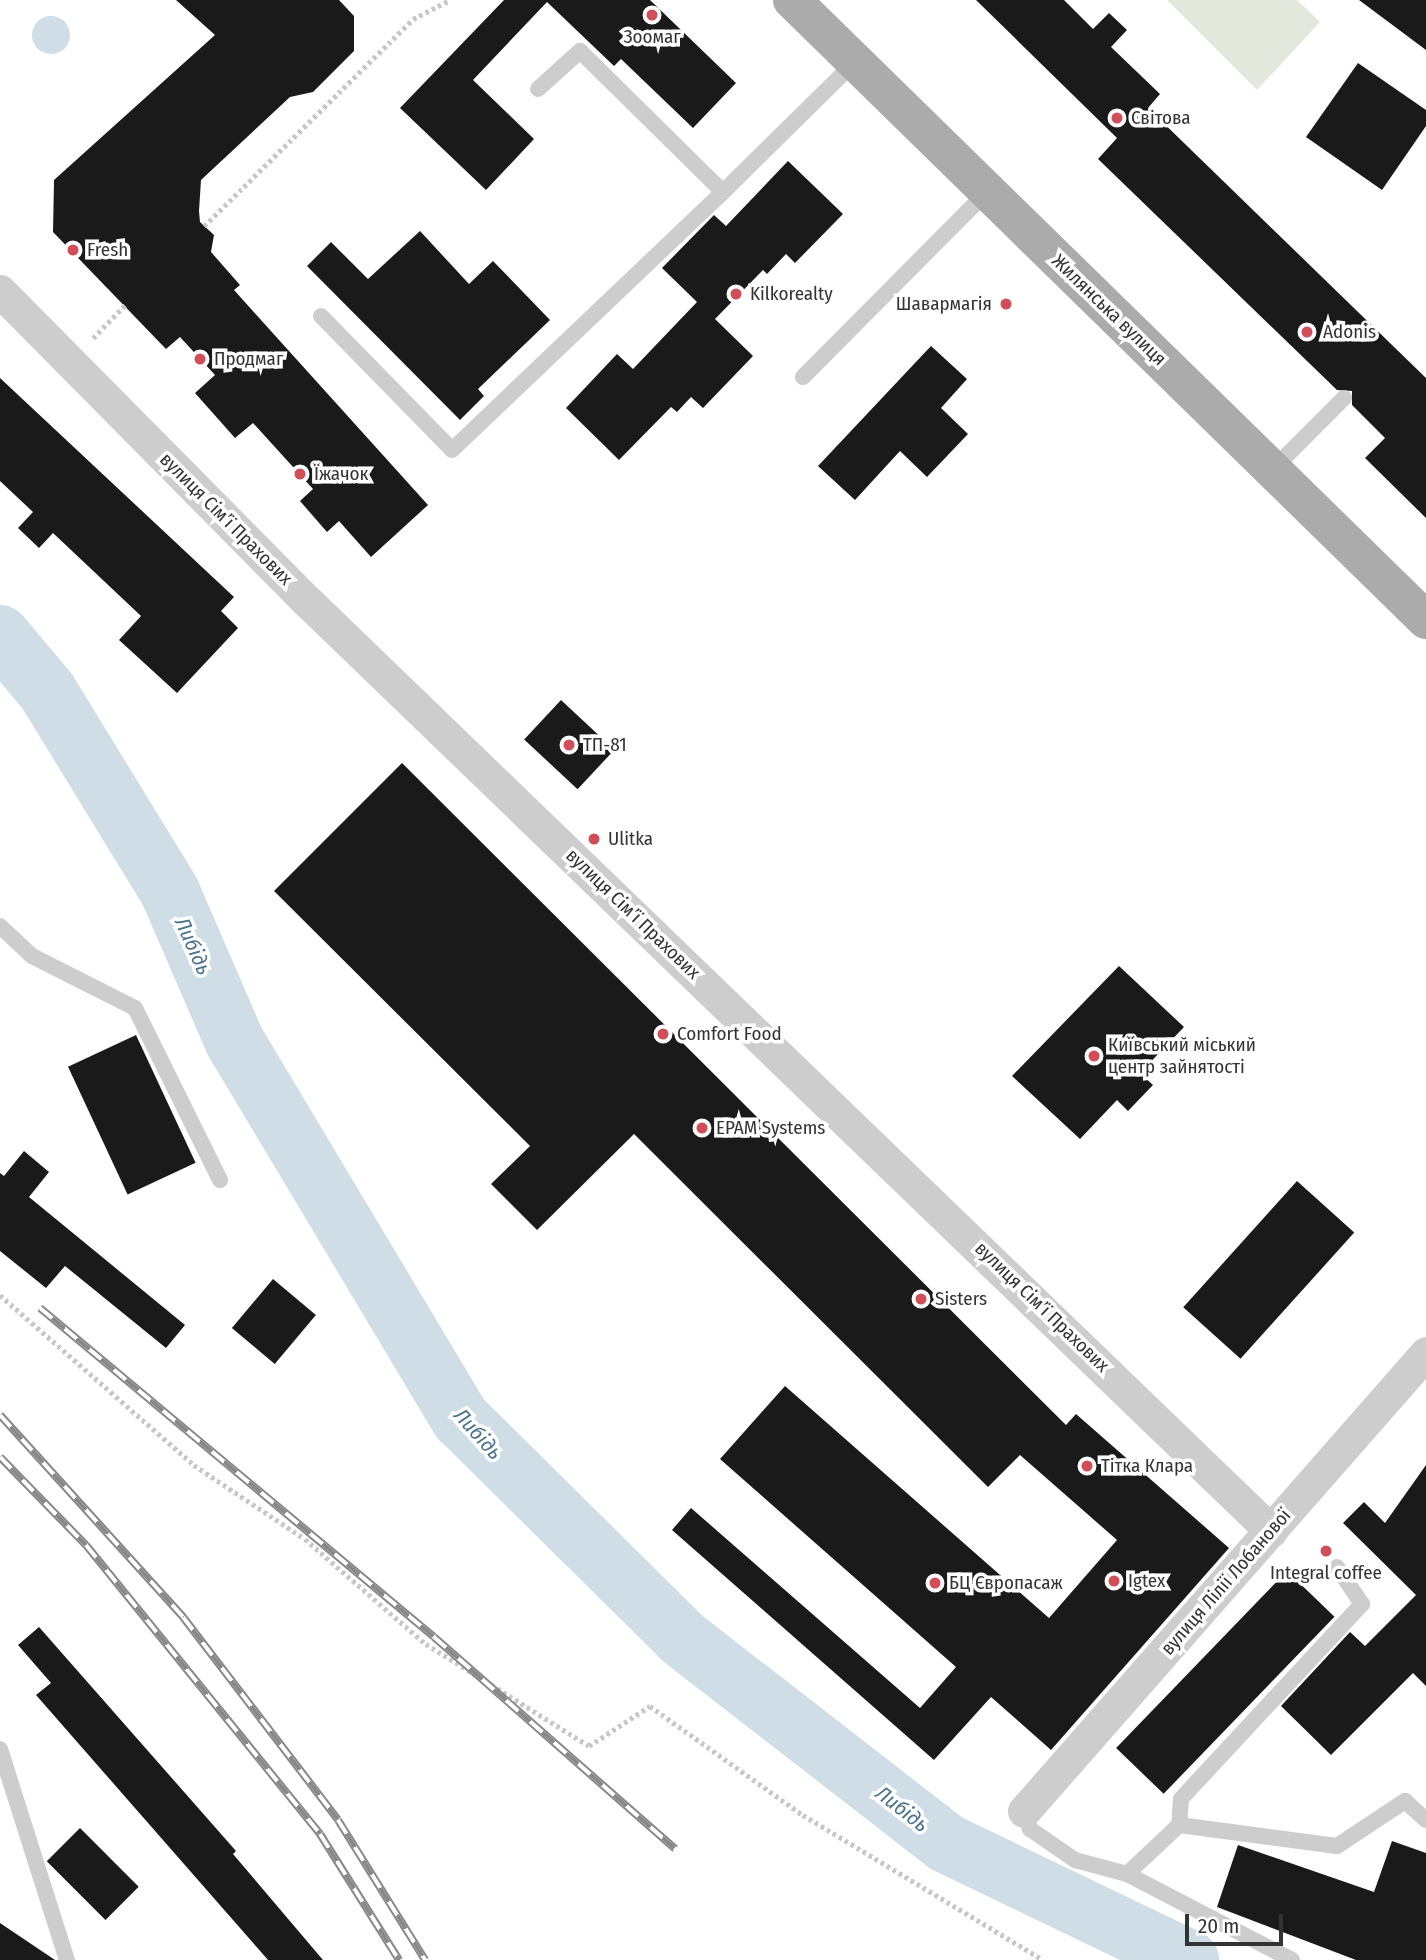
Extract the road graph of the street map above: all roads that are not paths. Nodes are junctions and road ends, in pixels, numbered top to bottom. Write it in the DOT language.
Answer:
graph roads {
  1 [pos="792,0"];
  2 [pos="855,62"];
  3 [pos="538,89"];
  4 [pos="988,191"];
  5 [pos="723,192"];
  6 [pos="1,294"];
  7 [pos="321,316"];
  8 [pos="803,377"];
  9 [pos="1344,397"];
  10 [pos="1272,470"];
  11 [pos="1426,620"];
  12 [pos="0,926"];
  13 [pos="220,1180"];
  14 [pos="1424,1359"];
  15 [pos="1272,1531"];
  16 [pos="1337,1567"];
  17 [pos="0,1749"];
  18 [pos="1024,1811"];
  19 [pos="1426,1820"];
  20 [pos="1179,1825"];
  21 [pos="1127,1874"];
  22 [pos="67,1960"];
  23 [pos="1292,1960"];
  1 -- 2 [label="main road, Жилянська вулиця"];
  2 -- 4 [label="main road, Жилянська вулиця"];
  2 -- 5 [label="lane"];
  3 -- 5 [label="lane"];
  4 -- 8 [label="lane"];
  4 -- 10 [label="main road, Жилянська вулиця"];
  5 -- 7 [label="lane"];
  6 -- 15 [label="street, вулиця Сімʼї Прахових"];
  9 -- 10 [label="lane"];
  10 -- 11 [label="main road, Жилянська вулиця"];
  12 -- 13 [label="lane"];
  14 -- 15 [label="street, вулиця Лілії Лобанової"];
  15 -- 18 [label="street, вулиця Лілії Лобанової"];
  16 -- 20 [label="lane"];
  17 -- 22 [label="lane"];
  18 -- 21 [label="lane"];
  19 -- 20 [label="lane"];
  20 -- 21 [label="lane"];
  21 -- 23 [label="lane"];
}
